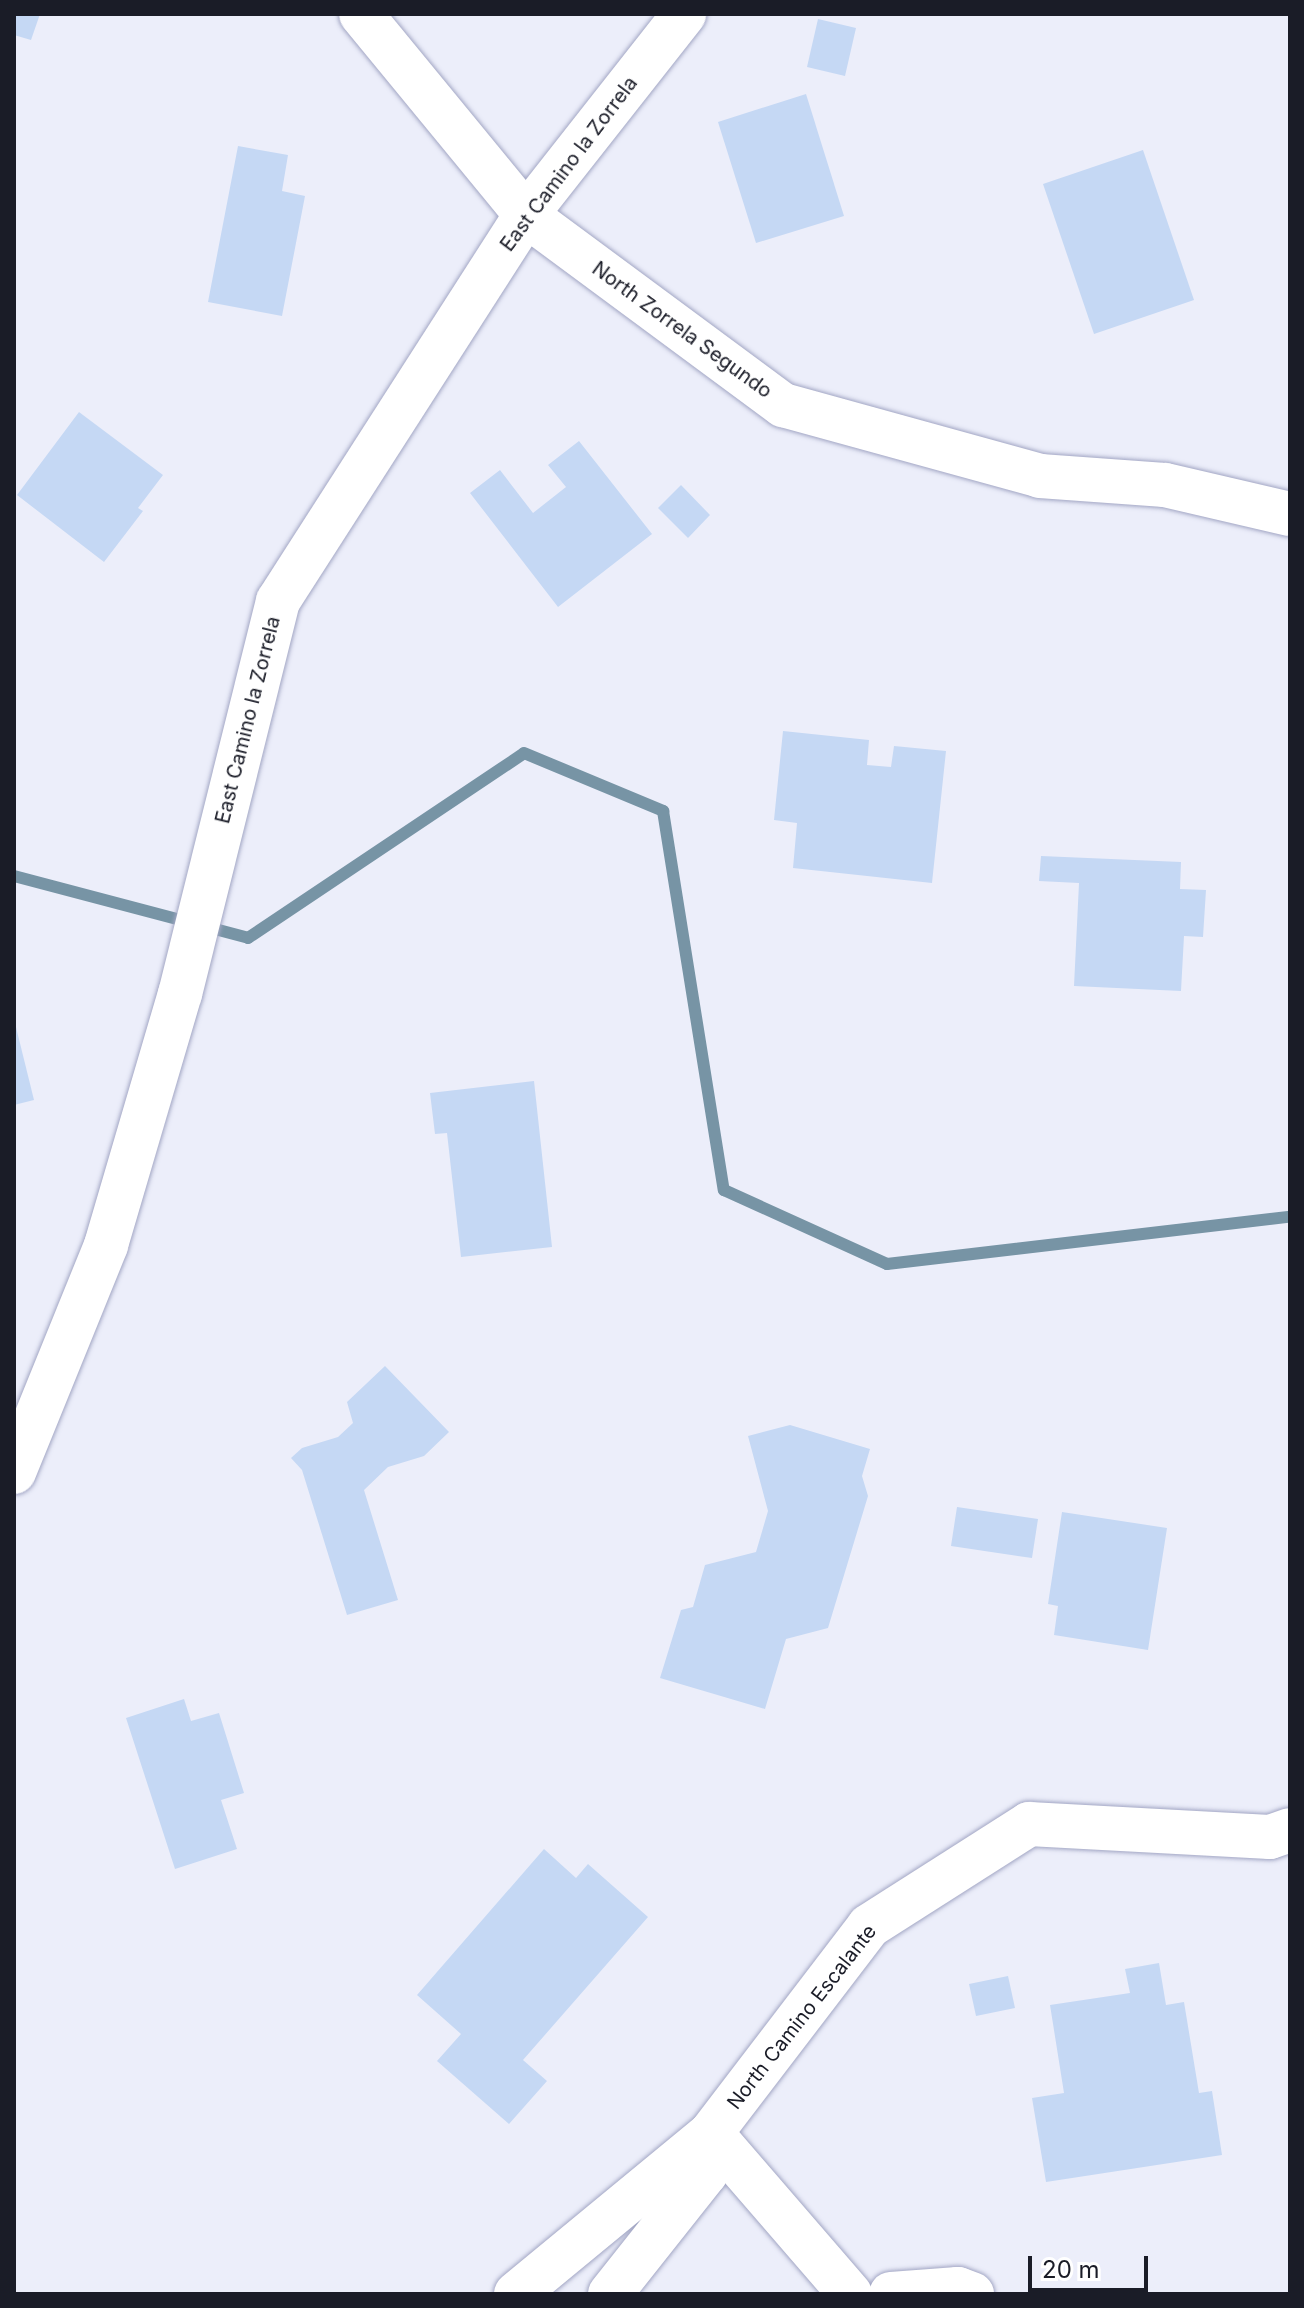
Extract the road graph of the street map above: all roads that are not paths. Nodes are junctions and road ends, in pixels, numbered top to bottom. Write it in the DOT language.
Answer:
graph roads {
  1 [pos="361,14"];
  2 [pos="684,14"];
  3 [pos="526,215"];
  4 [pos="1290,514"];
  5 [pos="14,1472"];
  6 [pos="1283,1840"];
  7 [pos="712,2135"];
  8 [pos="516,2294"];
  9 [pos="610,2294"];
  10 [pos="850,2294"];
  11 [pos="891,2294"];
  12 [pos="972,2294"];
  1 -- 3 [label="street, North Zorrela Segundo"];
  2 -- 3 [label="street, East Camino la Zorrela"];
  3 -- 4 [label="street, North Zorrela Segundo"];
  3 -- 5 [label="street, East Camino la Zorrela"];
  6 -- 7 [label="street, North Camino Escalante"];
  7 -- 8 [label="street, North Camino Escalante"];
  7 -- 9 [label="street, North Camino Escalante"];
  7 -- 10 [label="street"];
  11 -- 12 [label="street"];
}
